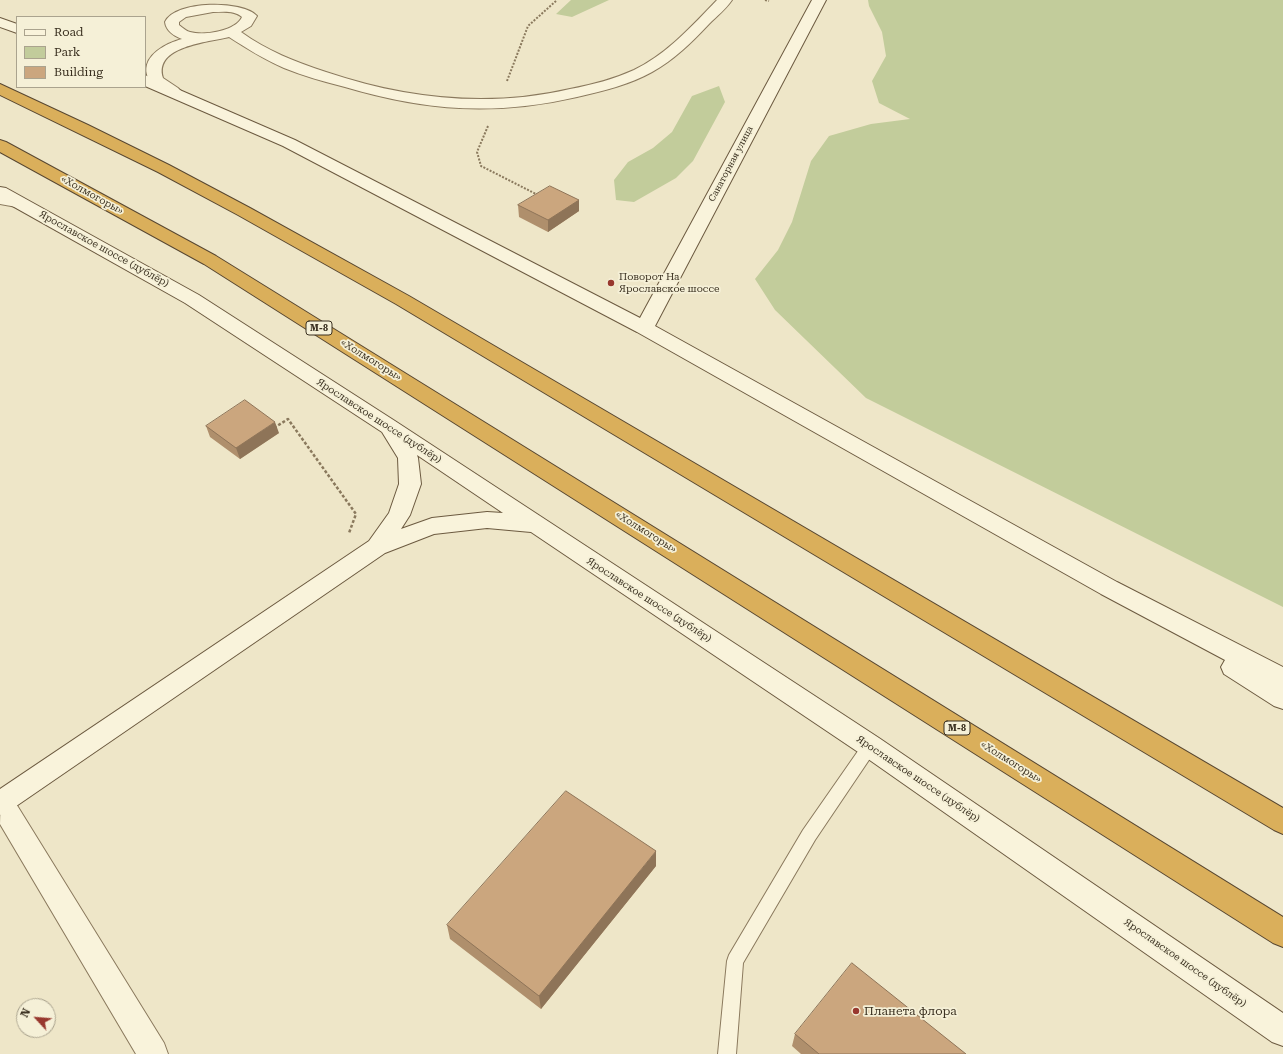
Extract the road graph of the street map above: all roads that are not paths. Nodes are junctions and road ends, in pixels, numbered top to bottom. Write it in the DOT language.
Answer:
graph roads {
  1 [pos="178,0"];
  2 [pos="725,0"];
  3 [pos="819,0"];
  4 [pos="240,2"];
  5 [pos="192,5"];
  6 [pos="0,22"];
  7 [pos="172,26"];
  8 [pos="16,29"];
  9 [pos="230,33"];
  10 [pos="206,37"];
  11 [pos="149,49"];
  12 [pos="146,80"];
  13 [pos="0,89"];
  14 [pos="173,91"];
  15 [pos="0,145"];
  16 [pos="0,192"];
  17 [pos="0,201"];
  18 [pos="28,206"];
  19 [pos="644,328"];
  20 [pos="388,426"];
  21 [pos="535,524"];
  22 [pos="377,547"];
  23 [pos="1109,588"];
  24 [pos="1283,679"];
  25 [pos="1283,699"];
  26 [pos="870,746"];
  27 [pos="1,802"];
  28 [pos="1283,822"];
  29 [pos="1283,933"];
  30 [pos="1283,1031"];
  31 [pos="153,1054"];
  32 [pos="727,1054"];
  1 -- 5 [label="street"];
  2 -- 9 [label="street"];
  3 -- 19 [label="street, Санаторная улица"];
  4 -- 5 [label="street"];
  4 -- 9 [label="street"];
  5 -- 7 [label="street"];
  6 -- 8 [label="street"];
  7 -- 10 [label="street"];
  7 -- 11 [label="street"];
  9 -- 10 [label="street"];
  10 -- 14 [label="street"];
  12 -- 14 [label="street"];
  13 -- 28 [label="highway"];
  14 -- 19 [label="street"];
  15 -- 29 [label="highway, «Холмогоры» / М-8"];
  16 -- 18 [label="street, Ярославское шоссе (дублёр)"];
  17 -- 18 [label="lane"];
  18 -- 20 [label="street, Ярославское шоссе (дублёр)"];
  19 -- 23 [label="street"];
  20 -- 21 [label="street, Ярославское шоссе (дублёр)"];
  20 -- 22 [label="street"];
  21 -- 22 [label="street"];
  21 -- 26 [label="street, Ярославское шоссе (дублёр)"];
  22 -- 27 [label="street"];
  23 -- 24 [label="street"];
  23 -- 25 [label="street"];
  26 -- 30 [label="street, Ярославское шоссе (дублёр)"];
  26 -- 32 [label="lane"];
  27 -- 31 [label="street"];
}
